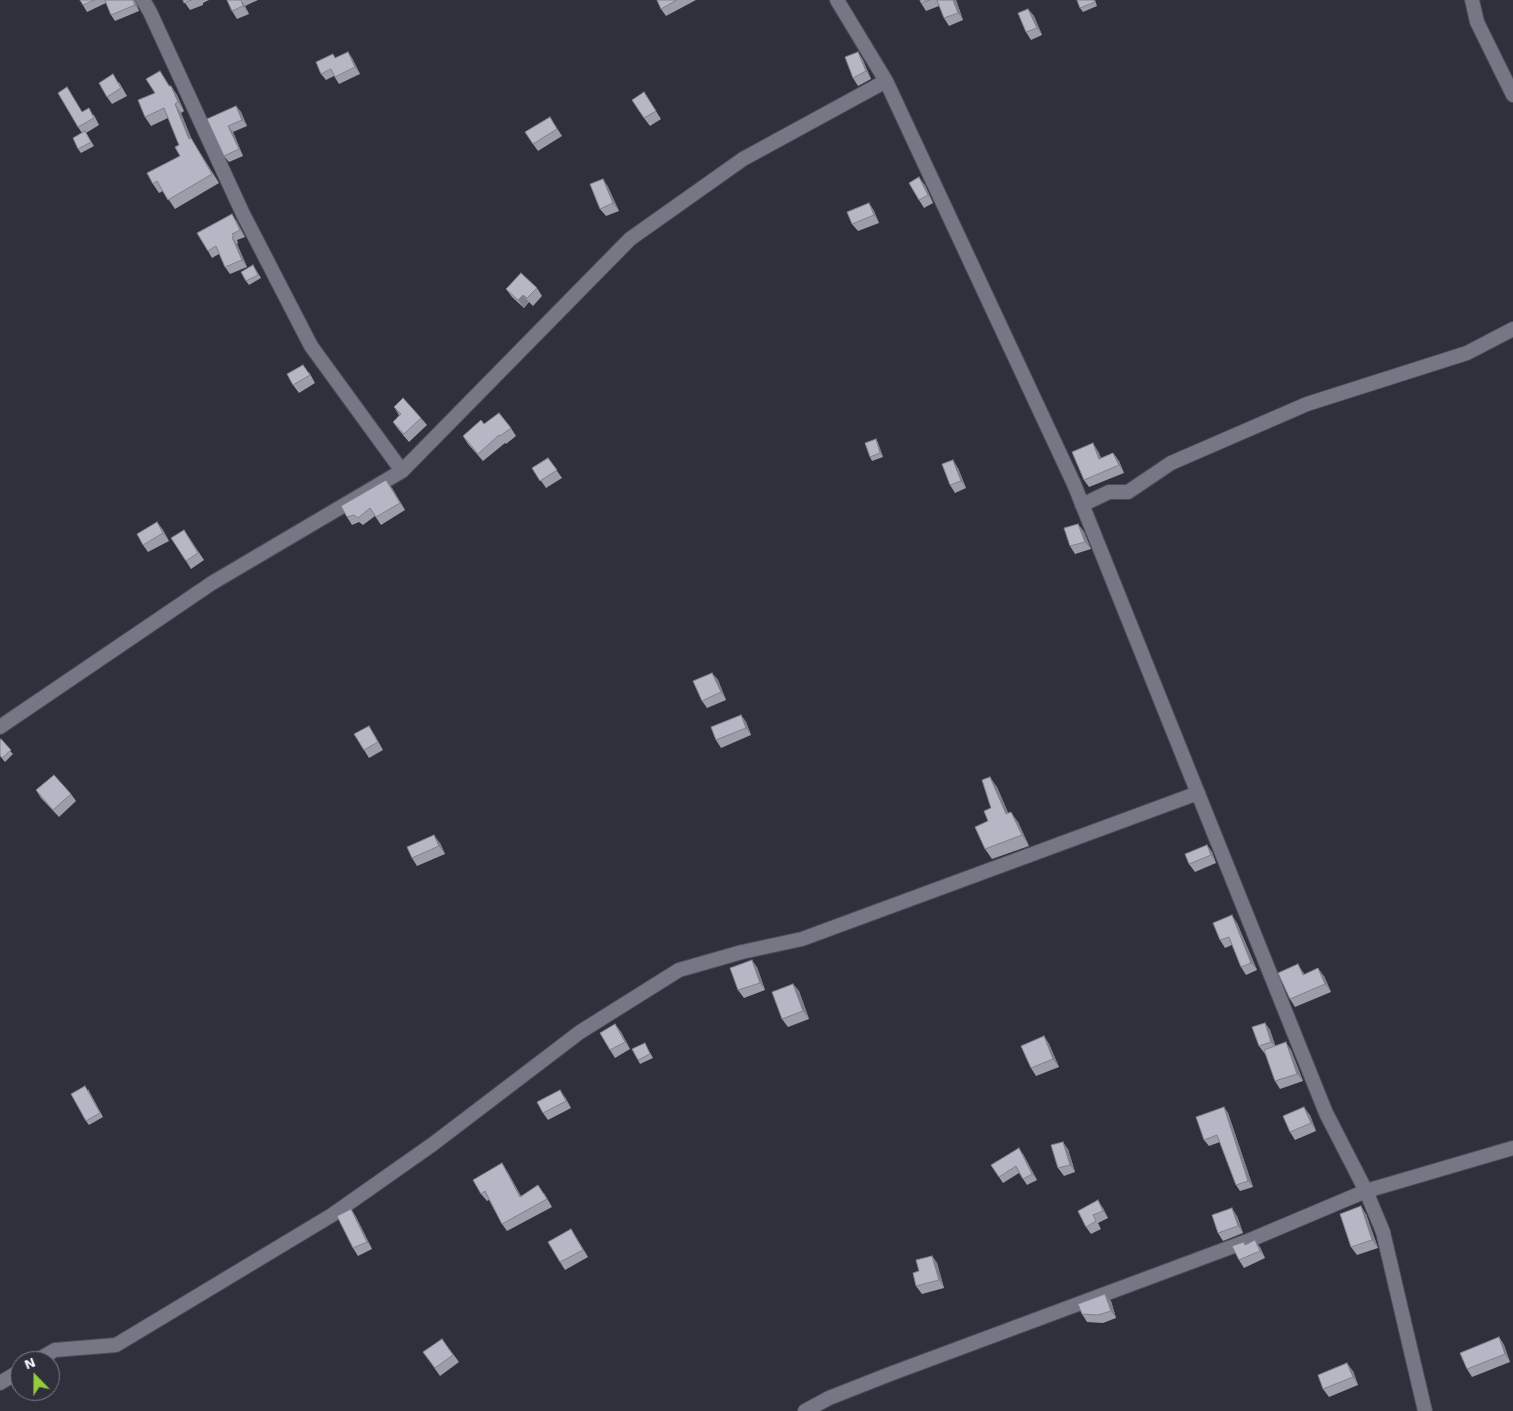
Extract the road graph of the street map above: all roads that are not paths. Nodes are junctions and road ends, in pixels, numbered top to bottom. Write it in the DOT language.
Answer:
graph roads {
  1 [pos="143,0"];
  2 [pos="837,0"];
  3 [pos="1472,0"];
  4 [pos="886,80"];
  5 [pos="1513,95"];
  6 [pos="1513,329"];
  7 [pos="402,471"];
  8 [pos="1082,506"];
  9 [pos="0,727"];
  10 [pos="1198,793"];
  11 [pos="1513,1148"];
  12 [pos="1366,1191"];
  13 [pos="53,1351"];
  14 [pos="805,1411"];
  15 [pos="1424,1411"];
  1 -- 7 [label="street"];
  2 -- 4 [label="street"];
  3 -- 5 [label="street"];
  4 -- 7 [label="street"];
  4 -- 8 [label="street"];
  6 -- 8 [label="street"];
  7 -- 9 [label="street"];
  8 -- 10 [label="street"];
  10 -- 12 [label="street"];
  10 -- 13 [label="street"];
  11 -- 12 [label="street"];
  12 -- 14 [label="street"];
  12 -- 15 [label="street"];
}
